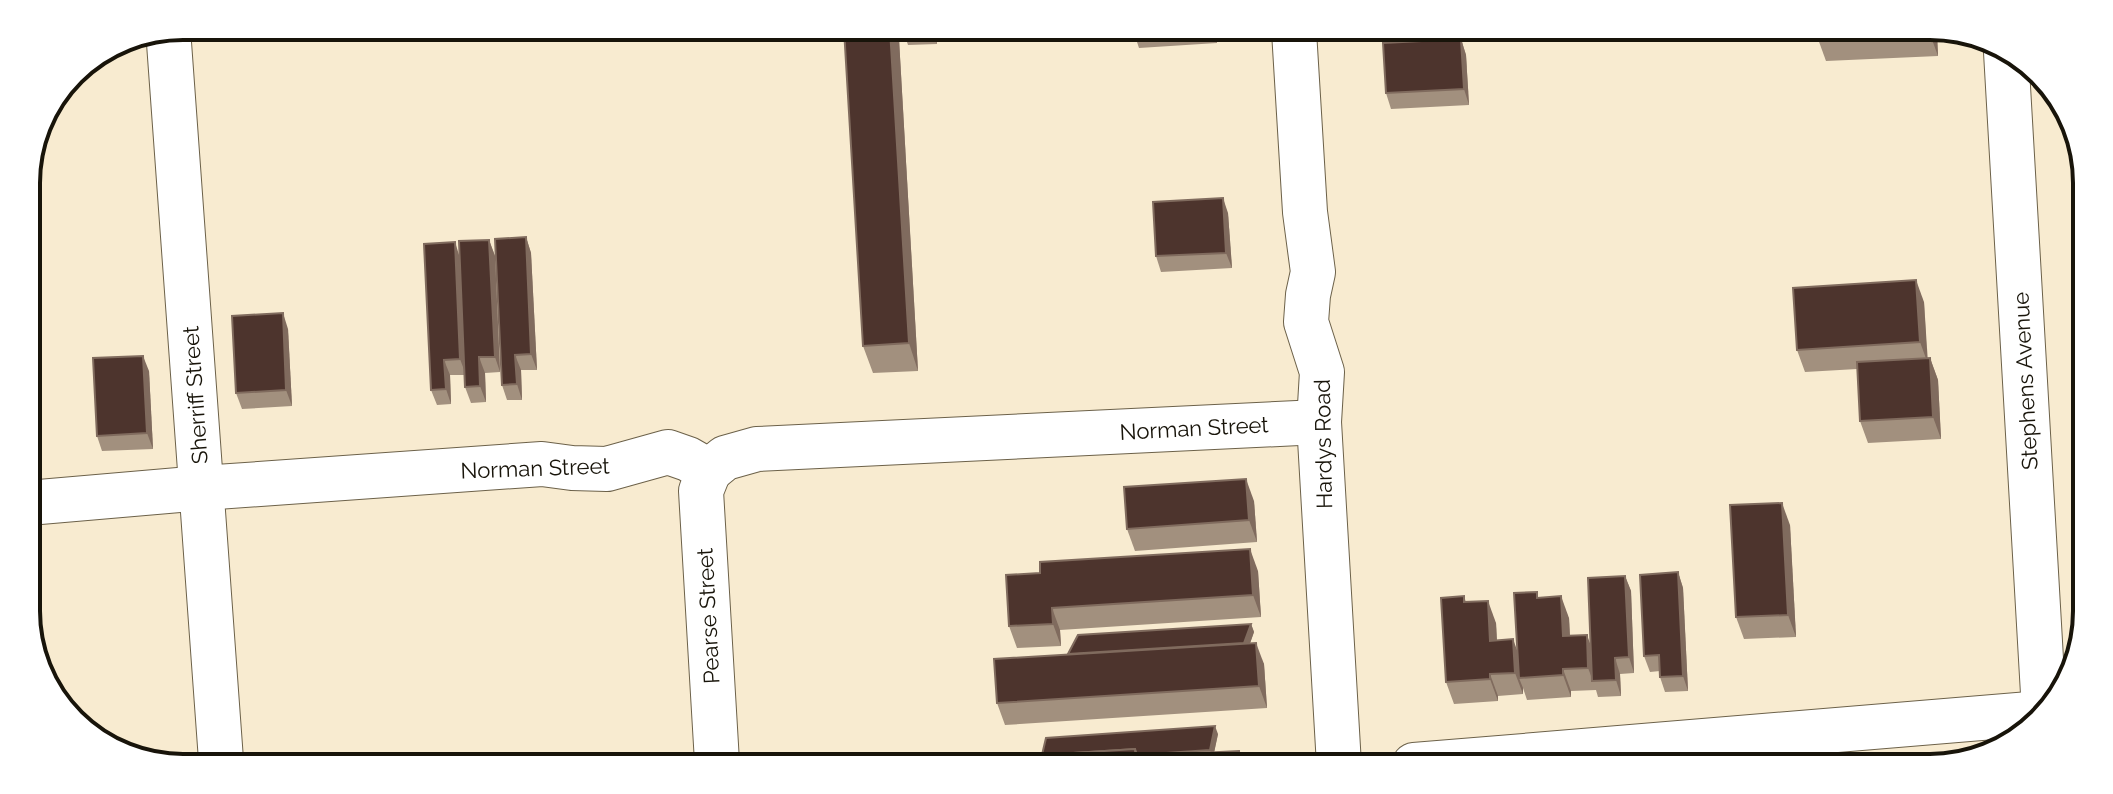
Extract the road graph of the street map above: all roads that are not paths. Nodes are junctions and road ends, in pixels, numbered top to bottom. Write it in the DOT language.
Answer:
graph roads {
  1 [pos="1295,40"];
  2 [pos="169,41"];
  3 [pos="2007,62"];
  4 [pos="1319,422"];
  5 [pos="709,471"];
  6 [pos="202,488"];
  7 [pos="40,502"];
  8 [pos="2042,699"];
  9 [pos="2030,713"];
  10 [pos="221,754"];
  11 [pos="717,754"];
  12 [pos="1338,754"];
  13 [pos="1545,754"];
  1 -- 4 [label="street, Hardys Road"];
  2 -- 6 [label="street, Sherriff Street"];
  3 -- 8 [label="street, Stephens Avenue"];
  4 -- 5 [label="street, Norman Street"];
  4 -- 12 [label="street, Hardys Road"];
  5 -- 6 [label="street, Norman Street"];
  5 -- 11 [label="street, Pearse Street"];
  6 -- 7 [label="street, Norman Street"];
  6 -- 10 [label="street, Sherriff Street"];
  9 -- 13 [label="street"];
}
